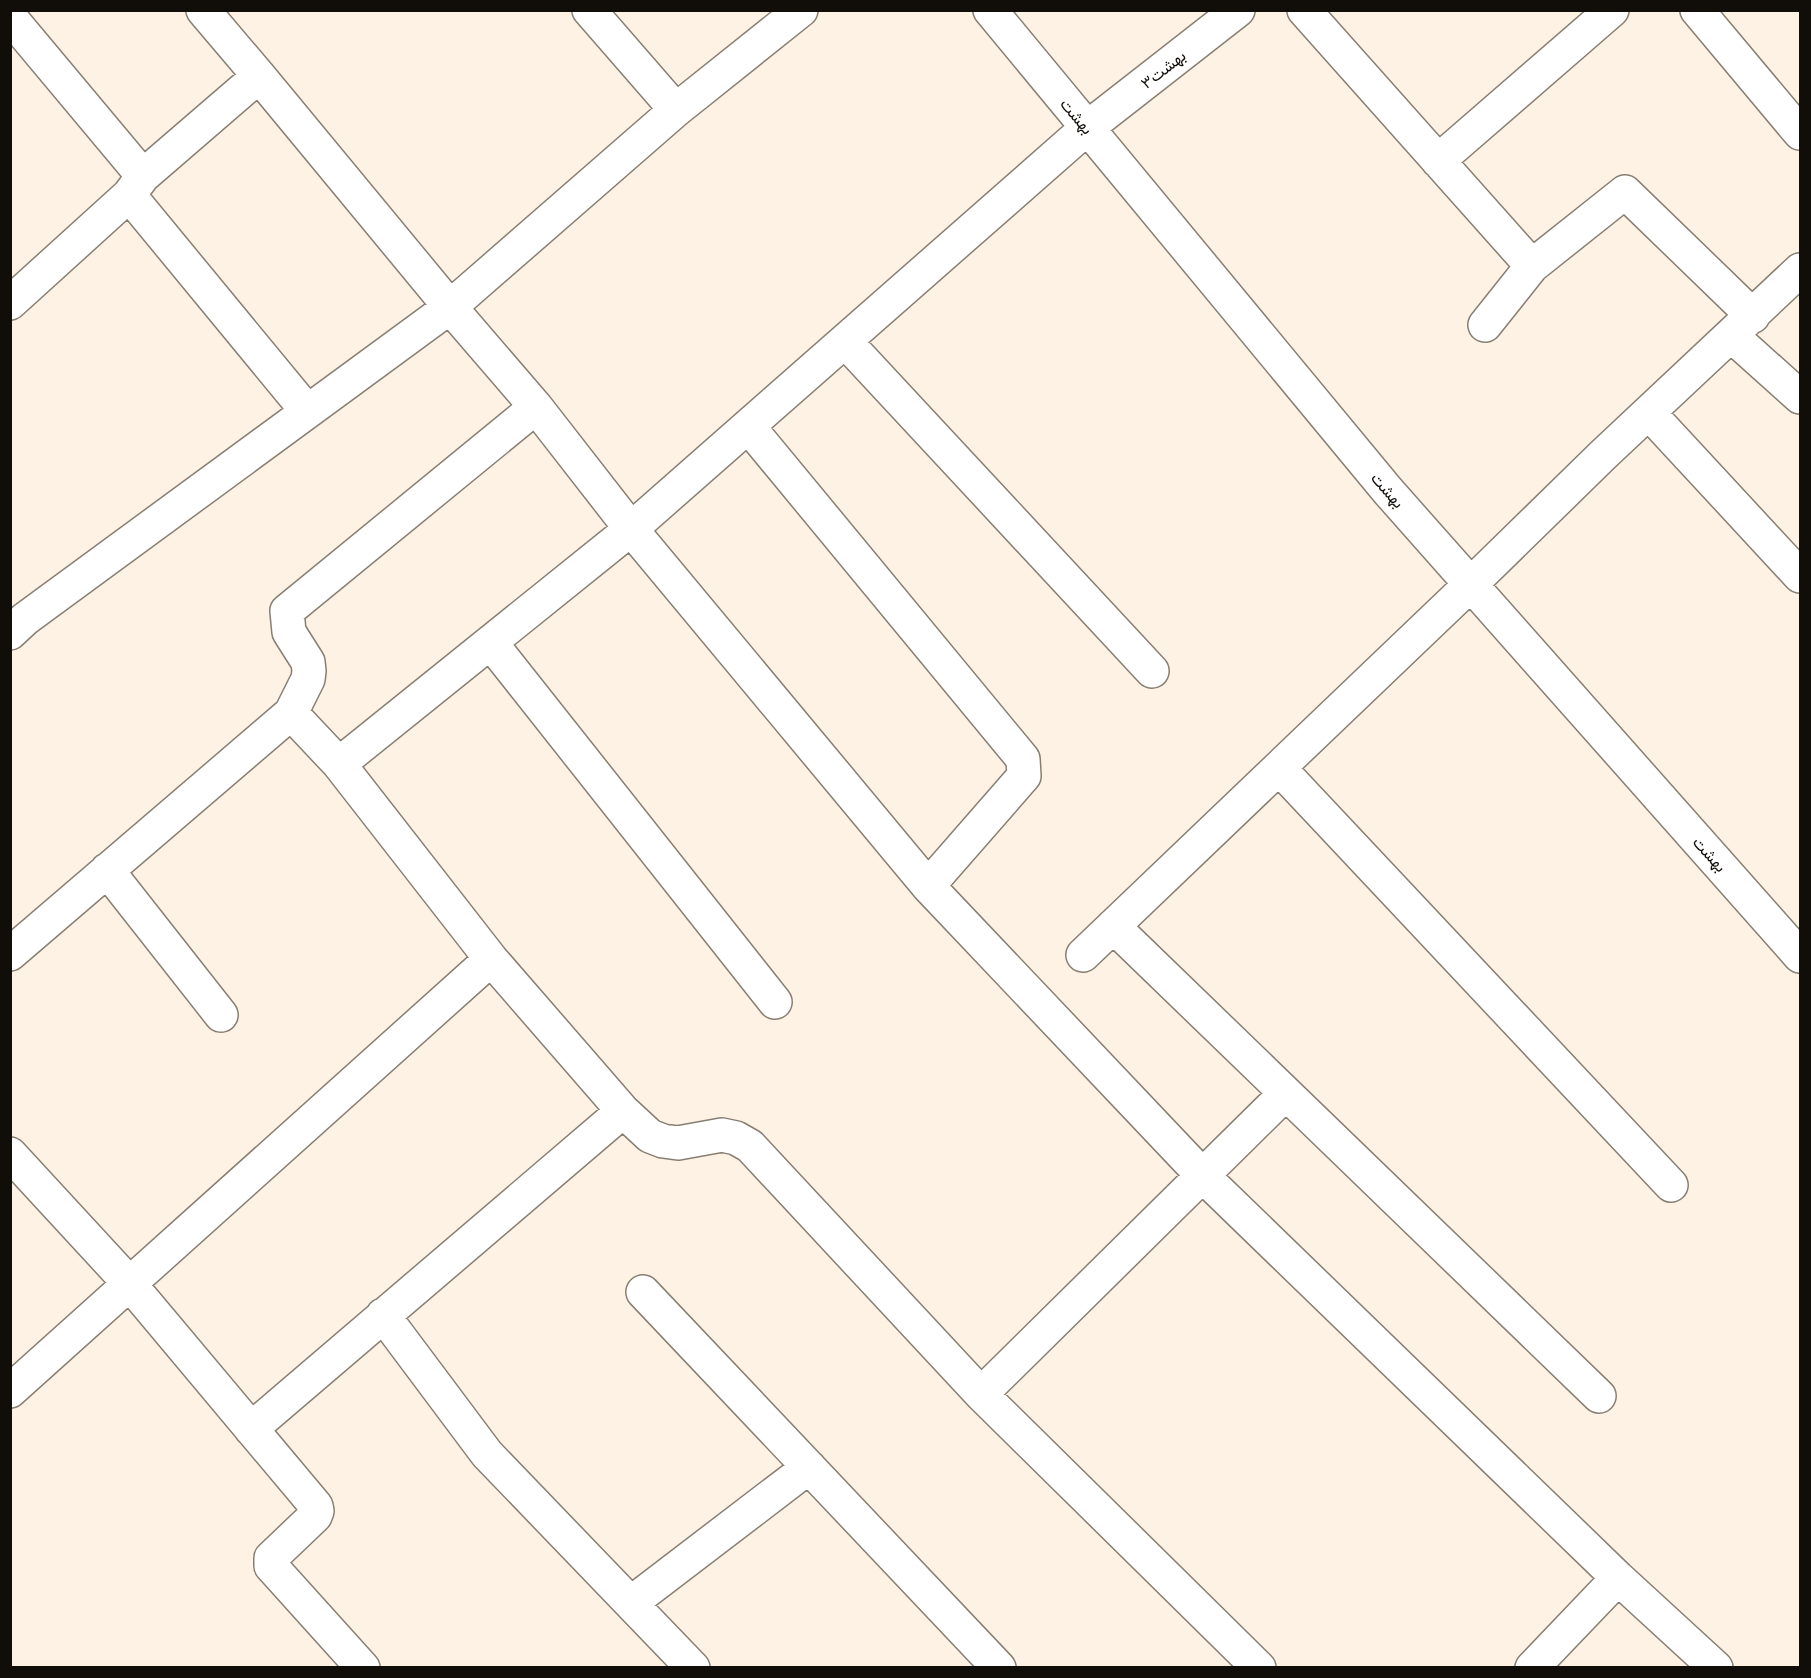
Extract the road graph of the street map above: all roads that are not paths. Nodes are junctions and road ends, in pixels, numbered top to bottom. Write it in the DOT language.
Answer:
graph roads {
  1 [pos="203,10"];
  2 [pos="589,10"];
  3 [pos="801,10"];
  4 [pos="990,10"];
  5 [pos="1238,10"];
  6 [pos="1304,10"];
  7 [pos="1612,10"];
  8 [pos="1697,10"];
  9 [pos="10,17"];
  10 [pos="259,76"];
  11 [pos="676,110"];
  12 [pos="1087,128"];
  13 [pos="1800,134"];
  14 [pos="1438,161"];
  15 [pos="136,185"];
  16 [pos="1532,266"];
  17 [pos="1800,270"];
  18 [pos="10,303"];
  19 [pos="450,307"];
  20 [pos="1485,326"];
  21 [pos="1743,326"];
  22 [pos="845,341"];
  23 [pos="1800,397"];
  24 [pos="536,407"];
  25 [pos="307,411"];
  26 [pos="1649,413"];
  27 [pos="748,426"];
  28 [pos="631,529"];
  29 [pos="1800,576"];
  30 [pos="1471,584"];
  31 [pos="10,633"];
  32 [pos="491,643"];
  33 [pos="1152,671"];
  34 [pos="291,713"];
  35 [pos="339,764"];
  36 [pos="1279,768"];
  37 [pos="107,870"];
  38 [pos="928,886"];
  39 [pos="1113,926"];
  40 [pos="10,954"];
  41 [pos="1083,955"];
  42 [pos="1800,956"];
  43 [pos="491,959"];
  44 [pos="775,1002"];
  45 [pos="221,1015"];
  46 [pos="1285,1094"];
  47 [pos="623,1111"];
  48 [pos="10,1154"];
  49 [pos="1203,1176"];
  50 [pos="1671,1185"];
  51 [pos="129,1283"];
  52 [pos="644,1292"];
  53 [pos="384,1315"];
  54 [pos="10,1391"];
  55 [pos="981,1394"];
  56 [pos="1599,1396"];
  57 [pos="251,1429"];
  58 [pos="809,1467"];
  59 [pos="1618,1578"];
  60 [pos="631,1603"];
  61 [pos="363,1668"];
  62 [pos="693,1668"];
  63 [pos="999,1668"];
  64 [pos="1259,1668"];
  65 [pos="1532,1668"];
  66 [pos="1716,1668"];
  1 -- 10 [label="street"];
  2 -- 11 [label="street"];
  3 -- 11 [label="street"];
  4 -- 12 [label="street, بهشت"];
  5 -- 12 [label="street, بهشت۳"];
  6 -- 14 [label="street"];
  7 -- 14 [label="street"];
  8 -- 13 [label="street"];
  9 -- 15 [label="street"];
  10 -- 15 [label="street"];
  10 -- 19 [label="street"];
  11 -- 19 [label="street"];
  12 -- 22 [label="street, بهشت۳"];
  12 -- 30 [label="street, بهشت"];
  14 -- 16 [label="street"];
  15 -- 18 [label="street"];
  15 -- 25 [label="street"];
  16 -- 20 [label="street"];
  16 -- 21 [label="street"];
  17 -- 21 [label="street"];
  19 -- 24 [label="street"];
  19 -- 25 [label="street"];
  21 -- 23 [label="street"];
  21 -- 26 [label="street"];
  22 -- 27 [label="street, بهشت۳"];
  22 -- 33 [label="street"];
  24 -- 28 [label="street"];
  24 -- 34 [label="street"];
  25 -- 31 [label="street"];
  26 -- 29 [label="street"];
  26 -- 30 [label="street"];
  27 -- 28 [label="street, بهشت۳"];
  27 -- 38 [label="street"];
  28 -- 32 [label="street, بهشت۳"];
  28 -- 38 [label="street"];
  30 -- 36 [label="street"];
  30 -- 42 [label="street, بهشت"];
  32 -- 35 [label="street, بهشت۳"];
  32 -- 44 [label="street"];
  34 -- 35 [label="street"];
  34 -- 37 [label="street"];
  35 -- 43 [label="street"];
  36 -- 39 [label="street"];
  36 -- 50 [label="street"];
  37 -- 40 [label="street"];
  37 -- 45 [label="street"];
  38 -- 49 [label="street"];
  39 -- 41 [label="street"];
  39 -- 46 [label="street"];
  43 -- 47 [label="street"];
  43 -- 51 [label="street"];
  46 -- 49 [label="street"];
  46 -- 56 [label="street"];
  47 -- 53 [label="street"];
  47 -- 55 [label="street"];
  48 -- 51 [label="street"];
  49 -- 55 [label="street"];
  49 -- 59 [label="street"];
  51 -- 54 [label="street"];
  51 -- 57 [label="street"];
  52 -- 58 [label="street"];
  53 -- 57 [label="street"];
  53 -- 60 [label="street"];
  55 -- 64 [label="street"];
  57 -- 61 [label="street"];
  58 -- 60 [label="street"];
  58 -- 63 [label="street"];
  59 -- 65 [label="street"];
  59 -- 66 [label="street"];
  60 -- 62 [label="street"];
}
